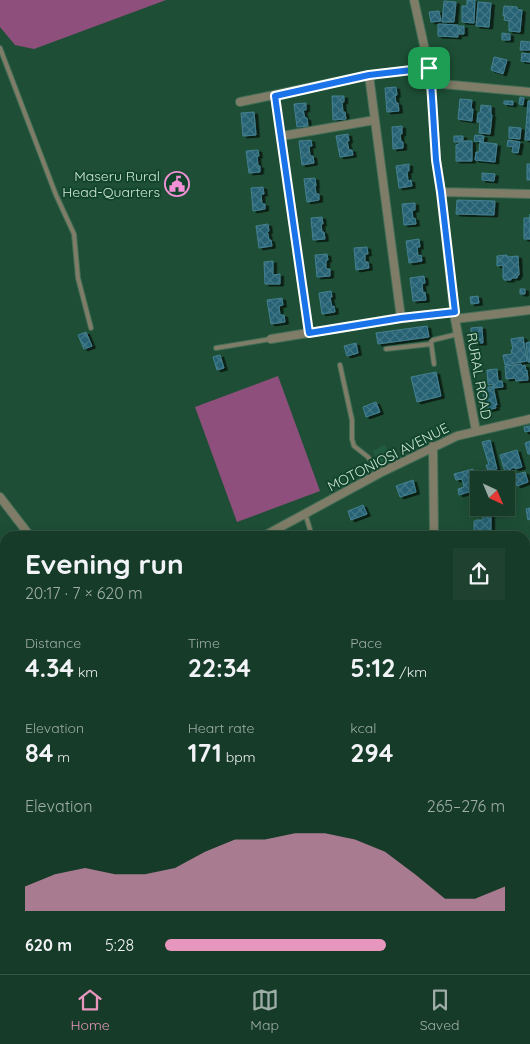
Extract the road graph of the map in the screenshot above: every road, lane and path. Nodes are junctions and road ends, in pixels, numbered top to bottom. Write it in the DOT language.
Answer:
graph roads {
  1 [pos="414,0"];
  2 [pos="0,48"];
  3 [pos="429,68"];
  4 [pos="369,75"];
  5 [pos="431,82"];
  6 [pos="530,92"];
  7 [pos="275,96"];
  8 [pos="240,102"];
  9 [pos="375,120"];
  10 [pos="282,136"];
  11 [pos="441,192"];
  12 [pos="530,194"];
  13 [pos="530,310"];
  14 [pos="455,315"];
  15 [pos="401,318"];
  16 [pos="91,328"];
  17 [pos="309,333"];
  18 [pos="458,334"];
  19 [pos="270,338"];
  20 [pos="431,344"];
  21 [pos="216,348"];
  22 [pos="386,349"];
  23 [pos="434,364"];
  24 [pos="340,365"];
  25 [pos="530,419"];
  26 [pos="476,431"];
  27 [pos="434,446"];
  28 [pos="380,473"];
  29 [pos="0,497"];
  30 [pos="305,513"];
  31 [pos="26,531"];
  32 [pos="273,531"];
  33 [pos="310,531"];
  34 [pos="434,531"];
  1 -- 3 [label="street, RURAL ROAD"];
  2 -- 16 [label="lane"];
  3 -- 4 [label="street"];
  3 -- 5 [label="street, RURAL ROAD"];
  4 -- 7 [label="street"];
  4 -- 9 [label="street"];
  5 -- 6 [label="street"];
  5 -- 11 [label="street, RURAL ROAD"];
  7 -- 8 [label="street"];
  7 -- 10 [label="street"];
  9 -- 10 [label="street"];
  9 -- 15 [label="street"];
  10 -- 17 [label="street"];
  11 -- 12 [label="street"];
  11 -- 14 [label="street, RURAL ROAD"];
  13 -- 14 [label="street"];
  14 -- 15 [label="street"];
  14 -- 18 [label="street, RURAL ROAD"];
  15 -- 17 [label="street"];
  17 -- 19 [label="street"];
  18 -- 20 [label="lane"];
  18 -- 26 [label="street, RURAL ROAD"];
  19 -- 21 [label="lane"];
  20 -- 22 [label="lane"];
  20 -- 23 [label="lane"];
  24 -- 28 [label="lane"];
  25 -- 26 [label="street, MOTONIOSI AVENUE"];
  26 -- 27 [label="street, MOTONIOSI AVENUE"];
  27 -- 28 [label="street, MOTONIOSI AVENUE"];
  27 -- 34 [label="street"];
  28 -- 30 [label="street, MOTONIOSI AVENUE"];
  29 -- 31 [label="street"];
  30 -- 32 [label="street, MOTONIOSI AVENUE"];
  30 -- 33 [label="lane"];
}
